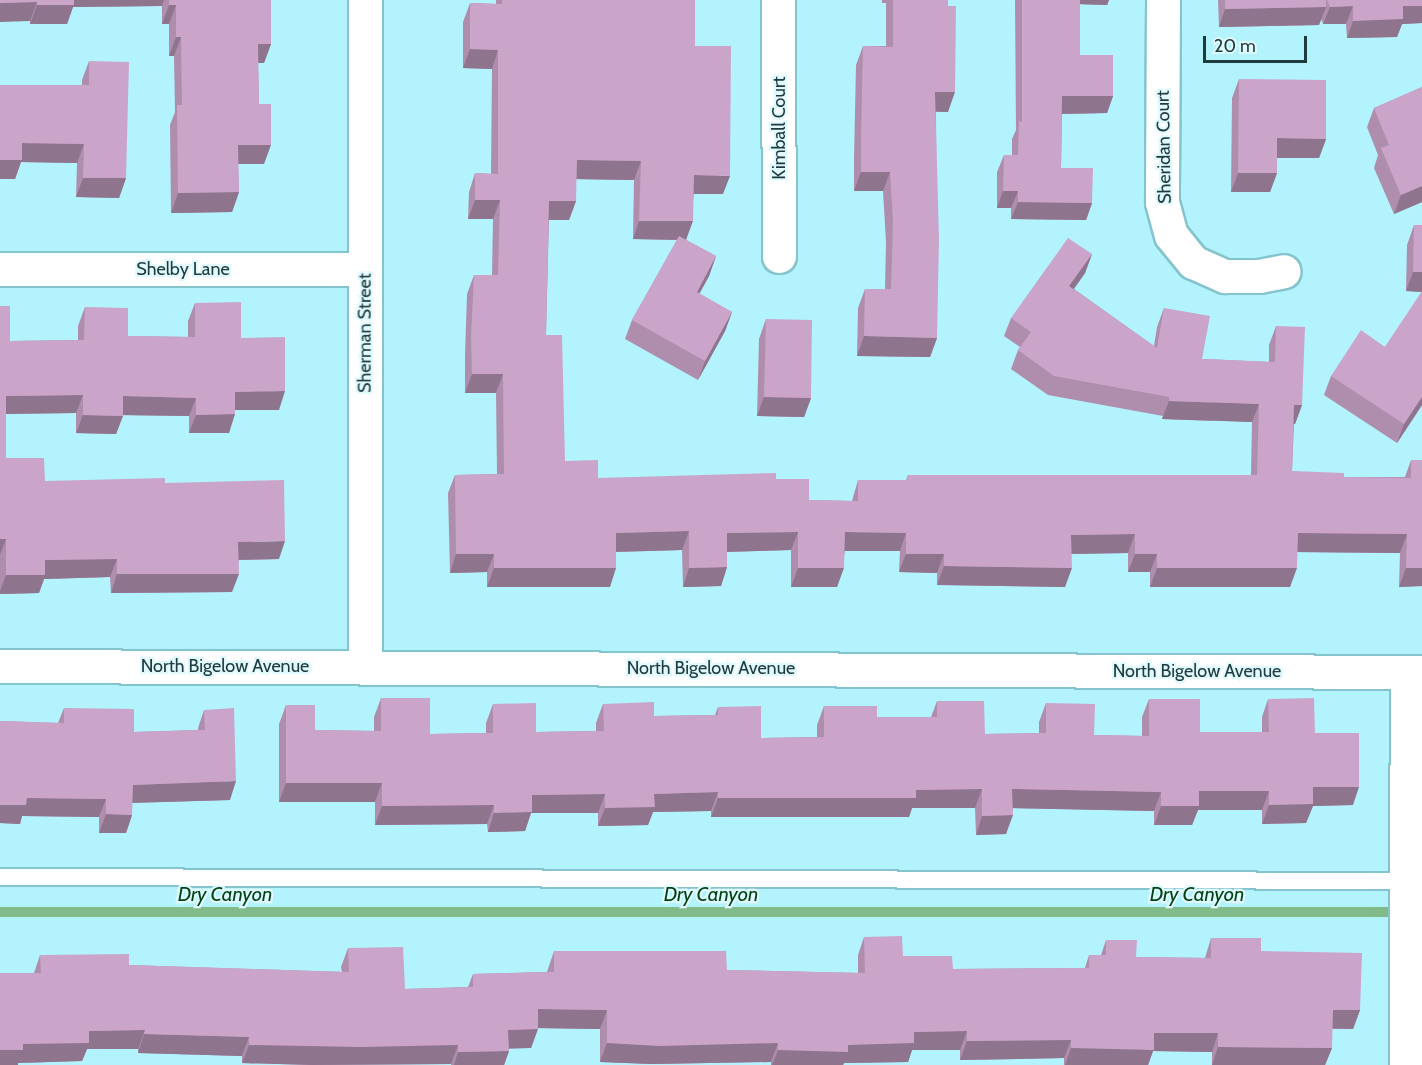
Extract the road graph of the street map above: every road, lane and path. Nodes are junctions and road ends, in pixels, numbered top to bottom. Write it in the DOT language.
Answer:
graph roads {
  1 [pos="365,0"];
  2 [pos="778,0"];
  3 [pos="1163,0"];
  4 [pos="779,256"];
  5 [pos="0,269"];
  6 [pos="365,269"];
  7 [pos="1284,271"];
  8 [pos="0,666"];
  9 [pos="365,666"];
  10 [pos="1415,673"];
  11 [pos="0,877"];
  12 [pos="1412,884"];
  13 [pos="1406,1065"];
  1 -- 6 [label="street, Sherman Street"];
  2 -- 4 [label="street, Kimball Court"];
  3 -- 7 [label="street, Sheridan Court"];
  5 -- 6 [label="street, Shelby Lane"];
  6 -- 9 [label="street, Sherman Street"];
  8 -- 9 [label="street, North Bigelow Avenue"];
  9 -- 10 [label="street, North Bigelow Avenue"];
  10 -- 12 [label="street"];
  11 -- 12 [label="lane"];
  12 -- 13 [label="street"];
}
